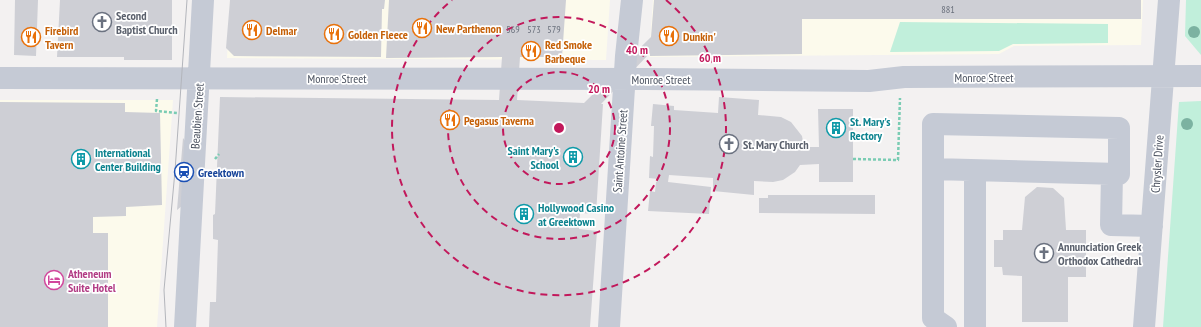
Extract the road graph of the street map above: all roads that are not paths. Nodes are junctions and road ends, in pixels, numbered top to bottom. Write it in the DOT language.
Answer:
graph roads {
  1 [pos="203,0"];
  2 [pos="632,0"];
  3 [pos="1169,0"];
  4 [pos="1163,76"];
  5 [pos="1201,76"];
  6 [pos="0,78"];
  7 [pos="199,78"];
  8 [pos="624,79"];
  9 [pos="933,169"];
  10 [pos="975,171"];
  11 [pos="1112,173"];
  12 [pos="1152,226"];
  13 [pos="185,327"];
  14 [pos="609,327"];
  15 [pos="946,327"];
  16 [pos="976,327"];
  17 [pos="1144,327"];
  1 -- 7 [label="street, Beaubien Street"];
  2 -- 8 [label="street, Saint Antoine Street"];
  3 -- 4 [label="street, Chrysler Drive"];
  4 -- 5 [label="street, Monroe Street"];
  4 -- 8 [label="street, Monroe Street"];
  4 -- 12 [label="street, Chrysler Drive"];
  6 -- 7 [label="street, Monroe Street"];
  7 -- 8 [label="street, Monroe Street"];
  7 -- 13 [label="street, Beaubien Street"];
  8 -- 14 [label="street, Saint Antoine Street"];
  9 -- 10 [label="street"];
  9 -- 11 [label="street"];
  9 -- 15 [label="street"];
  10 -- 11 [label="street"];
  10 -- 16 [label="street"];
  11 -- 12 [label="street"];
  12 -- 17 [label="street, Chrysler Drive"];
}
